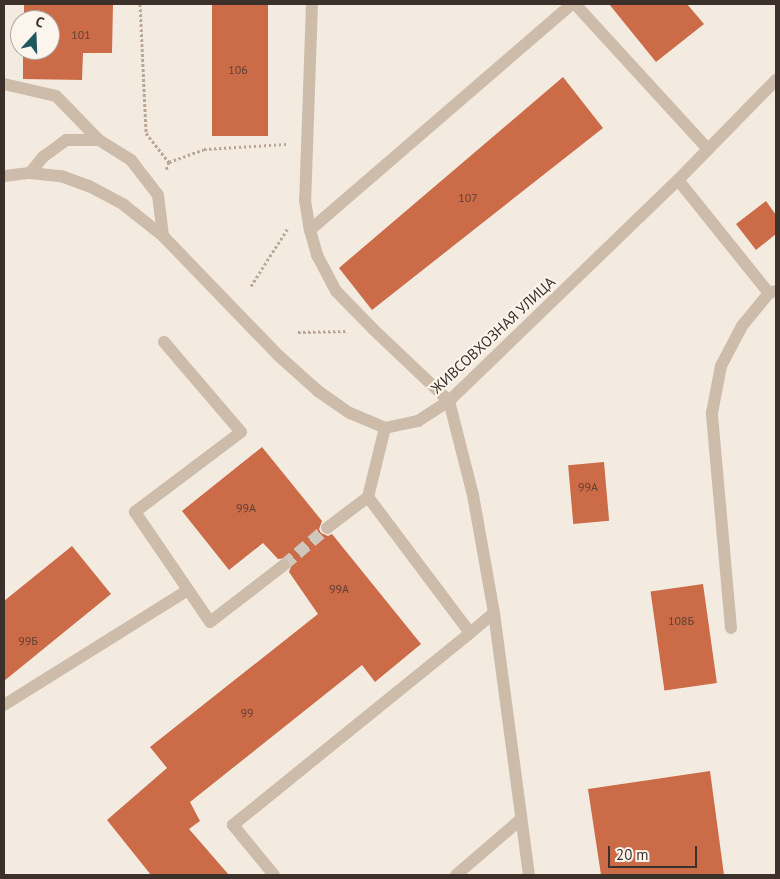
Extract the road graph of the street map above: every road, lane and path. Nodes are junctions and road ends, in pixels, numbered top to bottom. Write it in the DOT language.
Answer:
graph roads {
  1 [pos="140,4"];
  2 [pos="312,4"];
  3 [pos="574,4"];
  4 [pos="776,80"];
  5 [pos="4,84"];
  6 [pos="99,140"];
  7 [pos="308,142"];
  8 [pos="708,149"];
  9 [pos="169,162"];
  10 [pos="30,173"];
  11 [pos="4,176"];
  12 [pos="678,180"];
  13 [pos="158,195"];
  14 [pos="305,200"];
  15 [pos="310,230"];
  16 [pos="163,236"];
  17 [pos="251,286"];
  18 [pos="773,292"];
  19 [pos="374,330"];
  20 [pos="298,332"];
  21 [pos="164,342"];
  22 [pos="449,401"];
  23 [pos="385,428"];
  24 [pos="368,498"];
  25 [pos="327,528"];
  26 [pos="284,565"];
  27 [pos="188,590"];
  28 [pos="494,613"];
  29 [pos="730,628"];
  30 [pos="470,633"];
  31 [pos="4,705"];
  32 [pos="521,819"];
  33 [pos="274,875"];
  34 [pos="456,875"];
  35 [pos="529,875"];
  1 -- 9 [label="path"];
  2 -- 7 [label="street"];
  3 -- 8 [label="street"];
  3 -- 15 [label="street"];
  4 -- 8 [label="street, ЖИВСОВХОЗНАЯ УЛИЦА"];
  5 -- 6 [label="street"];
  6 -- 10 [label="street"];
  6 -- 13 [label="street"];
  7 -- 9 [label="path"];
  7 -- 14 [label="street"];
  8 -- 12 [label="street, ЖИВСОВХОЗНАЯ УЛИЦА"];
  9 -- 13 [label="path"];
  10 -- 11 [label="street"];
  10 -- 16 [label="street"];
  12 -- 18 [label="street"];
  12 -- 22 [label="street, ЖИВСОВХОЗНАЯ УЛИЦА"];
  13 -- 16 [label="street"];
  14 -- 15 [label="street"];
  14 -- 17 [label="path"];
  15 -- 19 [label="street"];
  16 -- 23 [label="street"];
  18 -- 29 [label="street"];
  19 -- 20 [label="path"];
  19 -- 22 [label="street"];
  21 -- 27 [label="street"];
  22 -- 23 [label="street, ЖИВСОВХОЗНАЯ УЛИЦА"];
  22 -- 28 [label="street"];
  23 -- 24 [label="street"];
  24 -- 25 [label="street"];
  24 -- 30 [label="street"];
  26 -- 27 [label="street"];
  27 -- 31 [label="street"];
  28 -- 30 [label="street"];
  28 -- 32 [label="street"];
  30 -- 33 [label="street"];
  32 -- 34 [label="street"];
  32 -- 35 [label="street"];
}
